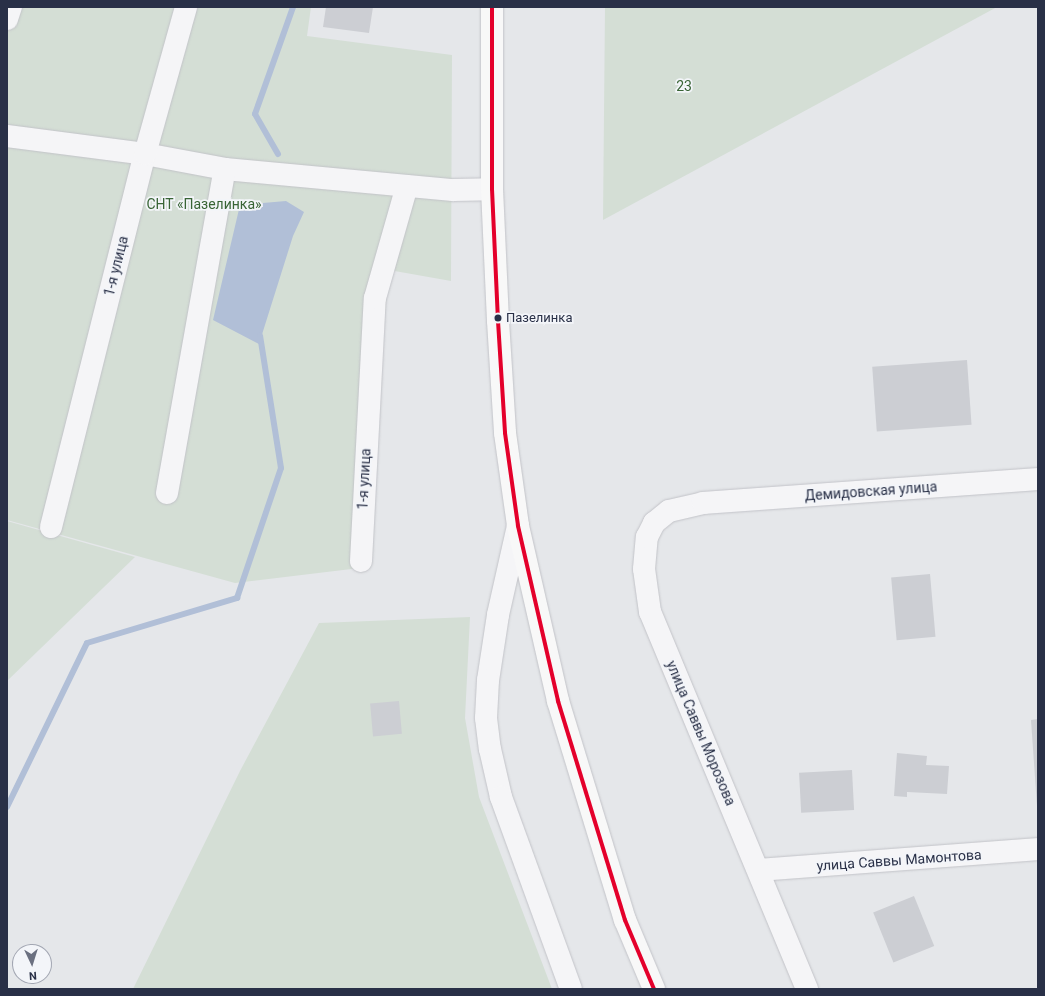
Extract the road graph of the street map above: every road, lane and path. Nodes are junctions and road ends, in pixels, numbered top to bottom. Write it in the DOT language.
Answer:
graph roads {
  1 [pos="10,7"];
  2 [pos="186,7"];
  3 [pos="492,7"];
  4 [pos="7,19"];
  5 [pos="7,136"];
  6 [pos="145,154"];
  7 [pos="226,169"];
  8 [pos="407,186"];
  9 [pos="492,189"];
  10 [pos="1038,479"];
  11 [pos="167,493"];
  12 [pos="703,503"];
  13 [pos="518,526"];
  14 [pos="51,527"];
  15 [pos="361,561"];
  16 [pos="1038,849"];
  17 [pos="759,870"];
  18 [pos="571,989"];
  19 [pos="654,989"];
  20 [pos="807,989"];
  1 -- 4 [label="street"];
  2 -- 6 [label="street, 1-я улица"];
  3 -- 9 [label="main road"];
  5 -- 6 [label="street"];
  6 -- 7 [label="street"];
  6 -- 14 [label="street, 1-я улица"];
  7 -- 8 [label="street"];
  7 -- 11 [label="street"];
  8 -- 9 [label="street"];
  8 -- 15 [label="street, 1-я улица"];
  9 -- 13 [label="main road"];
  10 -- 12 [label="street, Демидовская улица"];
  12 -- 17 [label="street, улица Саввы Морозова"];
  13 -- 18 [label="street"];
  13 -- 19 [label="main road"];
  16 -- 17 [label="street, улица Саввы Мамонтова"];
  17 -- 20 [label="street, улица Саввы Морозова"];
}
